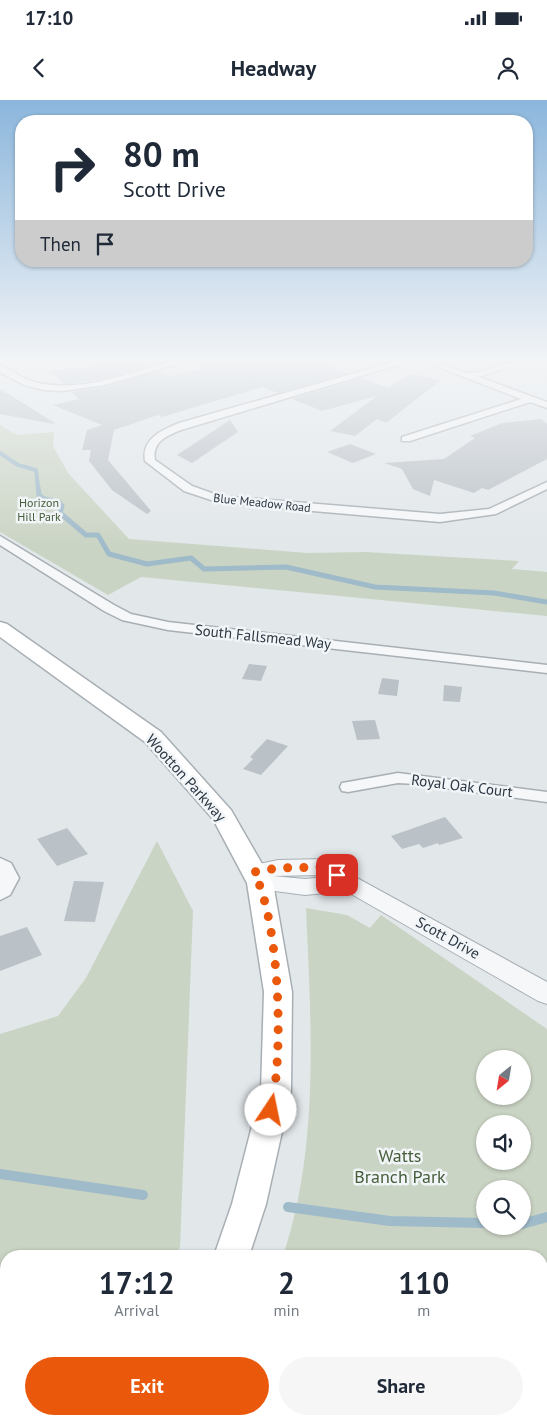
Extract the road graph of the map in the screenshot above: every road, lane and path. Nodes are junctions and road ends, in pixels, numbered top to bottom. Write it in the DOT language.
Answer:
graph roads {
  1 [pos="191,423"];
  2 [pos="458,423"];
  3 [pos="406,440"];
  4 [pos="547,485"];
  5 [pos="0,540"];
  6 [pos="0,628"];
  7 [pos="547,669"];
  8 [pos="348,787"];
  9 [pos="547,797"];
  10 [pos="0,864"];
  11 [pos="257,877"];
  12 [pos="0,894"];
  13 [pos="547,994"];
  14 [pos="234,1250"];
  1 -- 4 [label="street, Blue Meadow Road"];
  2 -- 3 [label="street"];
  5 -- 7 [label="street, South Fallsmead Way"];
  6 -- 11 [label="main road, Wootton Parkway"];
  8 -- 9 [label="street, Royal Oak Court"];
  10 -- 12 [label="street"];
  11 -- 13 [label="street, Scott Drive"];
  11 -- 14 [label="main road, Wootton Parkway"];
}
